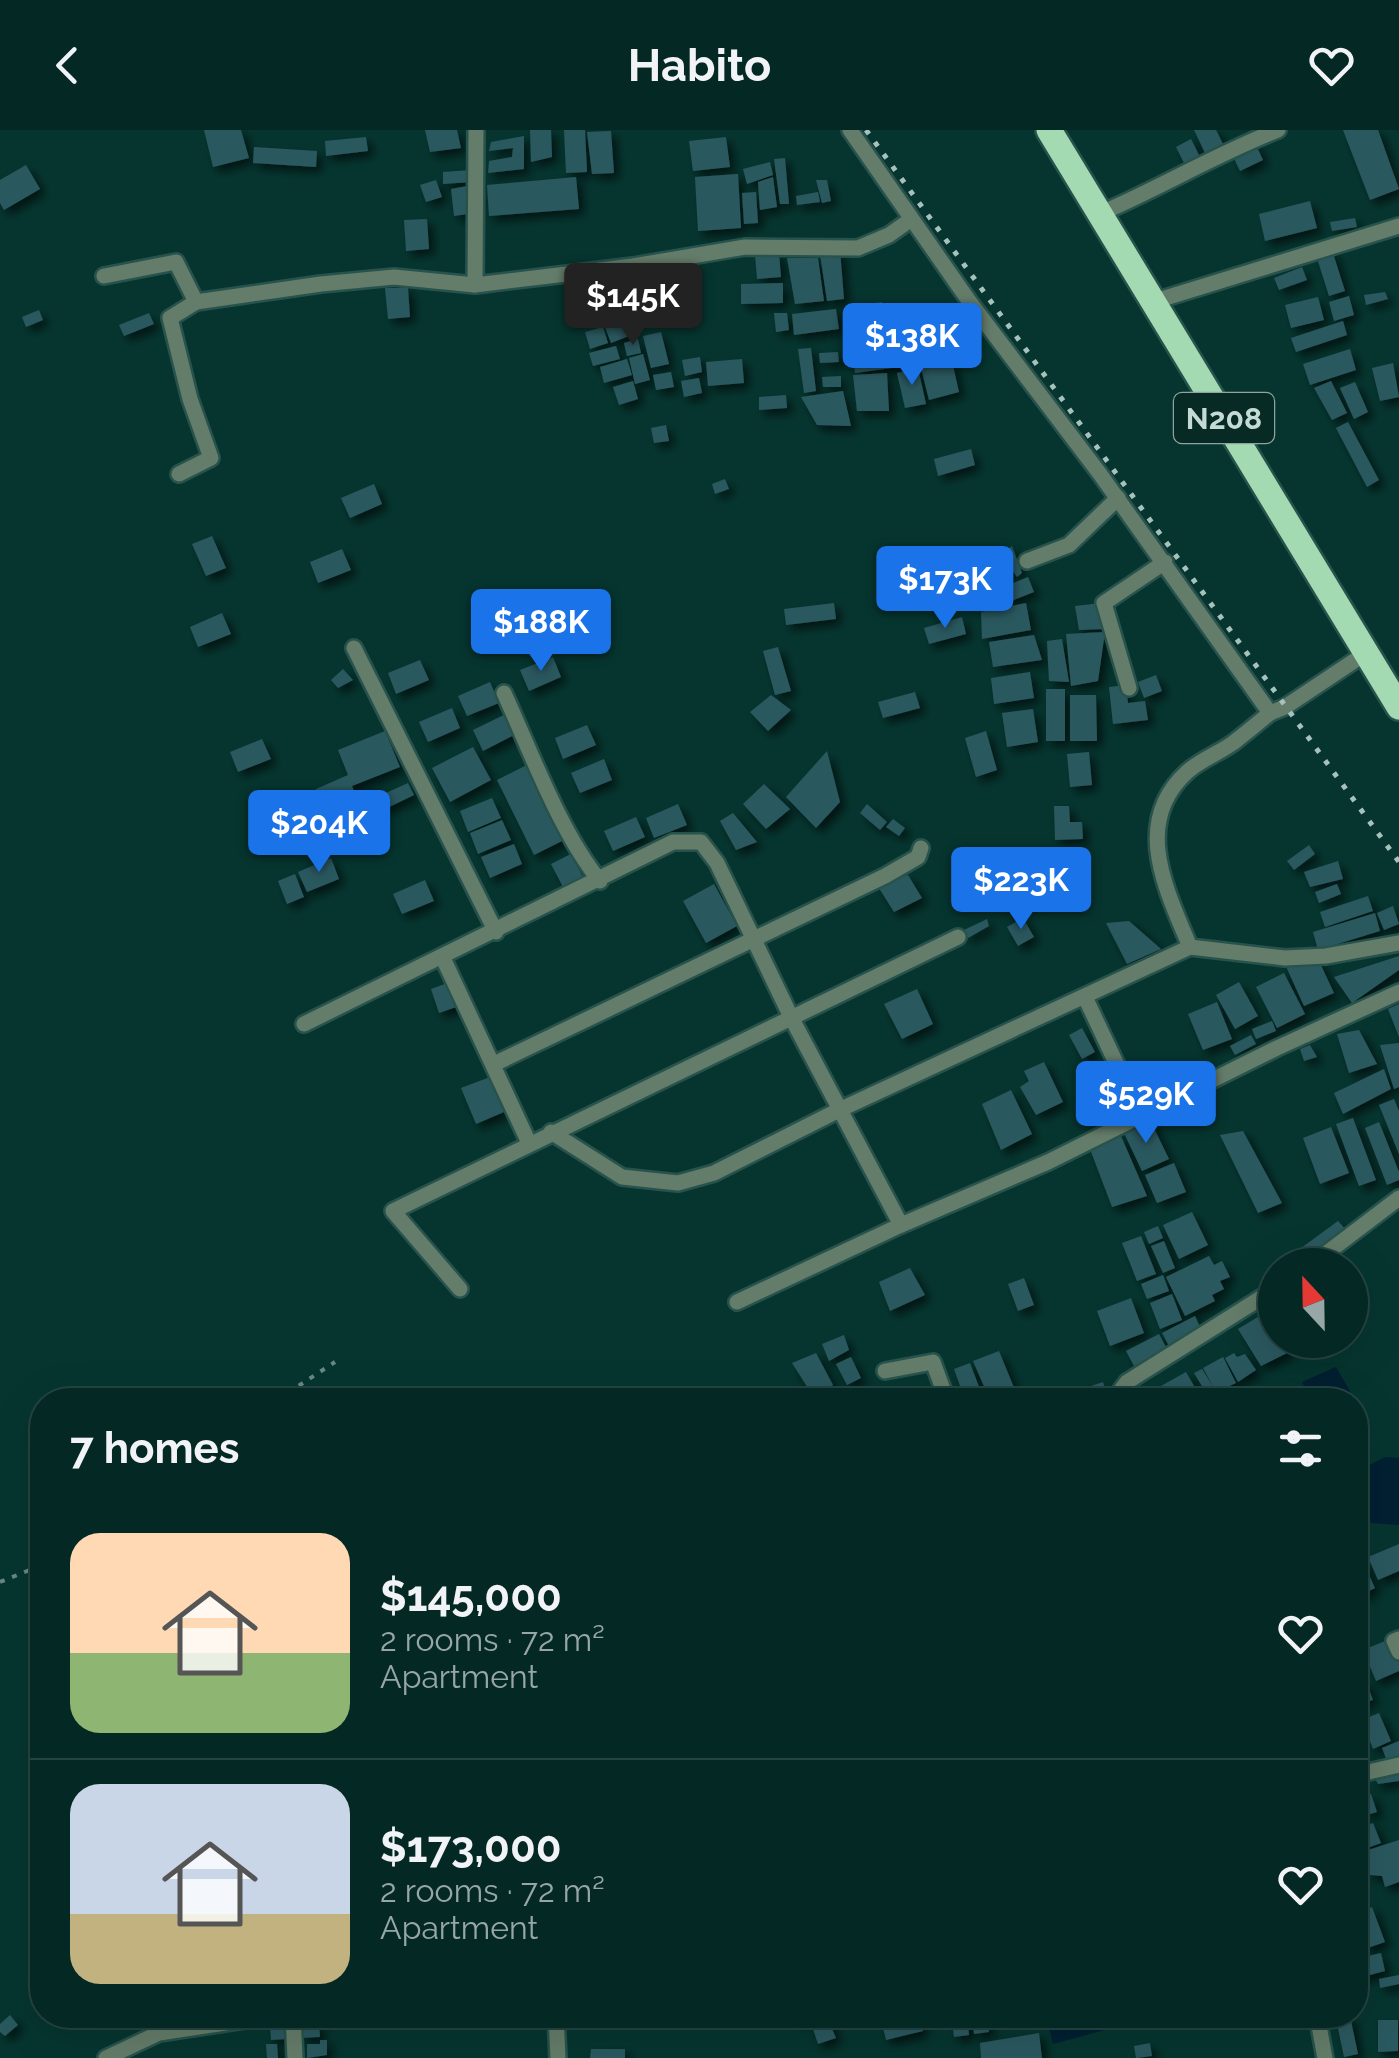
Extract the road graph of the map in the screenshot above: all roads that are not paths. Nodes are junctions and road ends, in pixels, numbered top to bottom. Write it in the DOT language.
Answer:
graph roads {
  1 [pos="476,130"];
  2 [pos="850,130"];
  3 [pos="1048,130"];
  4 [pos="1278,130"];
  5 [pos="1099,214"];
  6 [pos="910,220"];
  7 [pos="1399,226"];
  8 [pos="104,276"];
  9 [pos="475,285"];
  10 [pos="196,302"];
  11 [pos="1152,302"];
  12 [pos="179,474"];
  13 [pos="1118,498"];
  14 [pos="1027,561"];
  15 [pos="1165,562"];
  16 [pos="354,648"];
  17 [pos="1366,653"];
  18 [pos="1129,688"];
  19 [pos="504,693"];
  20 [pos="1399,707"];
  21 [pos="1270,713"];
  22 [pos="921,848"];
  23 [pos="600,881"];
  24 [pos="496,932"];
  25 [pos="958,937"];
  26 [pos="754,938"];
  27 [pos="1399,944"];
  28 [pos="1190,947"];
  29 [pos="444,958"];
  30 [pos="1399,992"];
  31 [pos="1084,998"];
  32 [pos="792,1019"];
  33 [pos="304,1024"];
  34 [pos="494,1064"];
  35 [pos="839,1110"];
  36 [pos="1141,1116"];
  37 [pos="551,1132"];
  38 [pos="529,1143"];
  39 [pos="1399,1198"];
  40 [pos="901,1225"];
  41 [pos="1333,1248"];
  42 [pos="460,1290"];
  43 [pos="1258,1300"];
  44 [pos="737,1302"];
  45 [pos="885,1371"];
  46 [pos="943,1388"];
  47 [pos="1123,1388"];
  48 [pos="1399,1639"];
  49 [pos="1399,1652"];
  50 [pos="1399,1765"];
  51 [pos="1368,1772"];
  52 [pos="192,2028"];
  53 [pos="294,2028"];
  54 [pos="557,2028"];
  55 [pos="1319,2028"];
  56 [pos="106,2058"];
  57 [pos="295,2058"];
  58 [pos="558,2058"];
  59 [pos="1324,2058"];
  1 -- 9 [label="street"];
  2 -- 6 [label="street"];
  3 -- 5 [label="highway, N208"];
  4 -- 5 [label="street"];
  5 -- 11 [label="highway, N208"];
  6 -- 9 [label="street"];
  6 -- 13 [label="street"];
  7 -- 11 [label="street"];
  8 -- 10 [label="street"];
  9 -- 10 [label="street"];
  10 -- 12 [label="street"];
  11 -- 17 [label="highway, N208"];
  13 -- 14 [label="street"];
  13 -- 15 [label="street"];
  15 -- 18 [label="street"];
  15 -- 21 [label="street"];
  16 -- 24 [label="street"];
  17 -- 20 [label="highway, N208"];
  17 -- 21 [label="street"];
  19 -- 23 [label="street"];
  21 -- 28 [label="street"];
  22 -- 26 [label="street"];
  23 -- 24 [label="street"];
  23 -- 26 [label="street"];
  24 -- 29 [label="street"];
  25 -- 32 [label="street"];
  26 -- 32 [label="street"];
  26 -- 34 [label="street"];
  27 -- 28 [label="street"];
  28 -- 31 [label="street"];
  29 -- 33 [label="street"];
  29 -- 34 [label="street"];
  30 -- 36 [label="street"];
  31 -- 35 [label="street"];
  31 -- 36 [label="street"];
  32 -- 35 [label="street"];
  32 -- 37 [label="street"];
  34 -- 38 [label="street"];
  35 -- 37 [label="street"];
  35 -- 40 [label="street"];
  36 -- 40 [label="street"];
  37 -- 38 [label="street"];
  38 -- 42 [label="street"];
  39 -- 41 [label="street"];
  40 -- 44 [label="street"];
  43 -- 47 [label="street"];
  45 -- 46 [label="street"];
  48 -- 49 [label="street"];
  50 -- 51 [label="street"];
  52 -- 56 [label="street"];
  53 -- 57 [label="street"];
  54 -- 58 [label="street"];
  55 -- 59 [label="street"];
}
